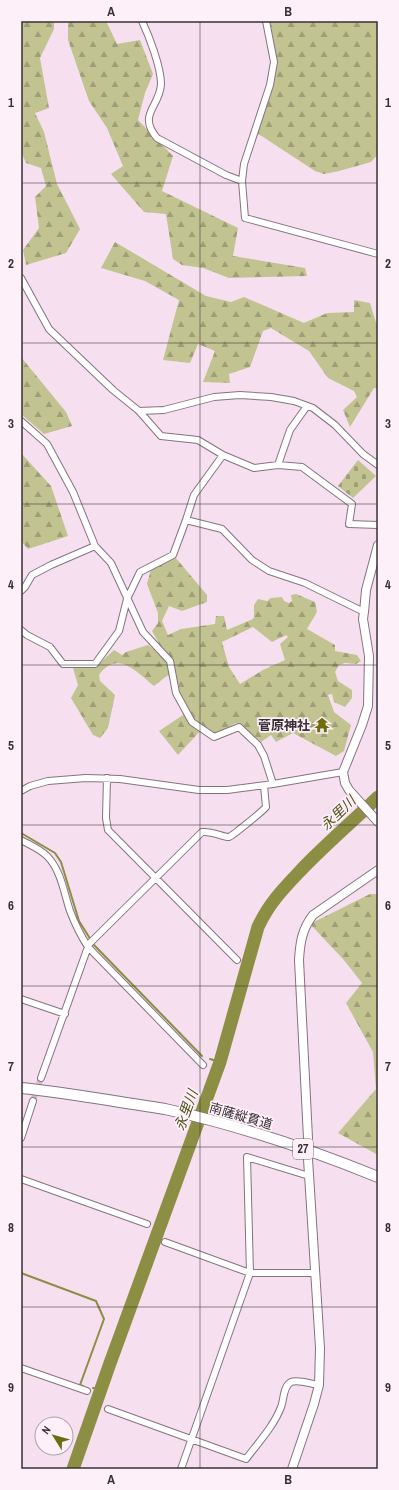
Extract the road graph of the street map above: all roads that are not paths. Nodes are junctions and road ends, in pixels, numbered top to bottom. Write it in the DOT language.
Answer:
graph roads {
  1 [pos="142,21"];
  2 [pos="266,21"];
  3 [pos="242,181"];
  4 [pos="378,254"];
  5 [pos="21,278"];
  6 [pos="307,406"];
  7 [pos="139,411"];
  8 [pos="21,421"];
  9 [pos="223,455"];
  10 [pos="278,464"];
  11 [pos="378,465"];
  12 [pos="186,520"];
  13 [pos="378,525"];
  14 [pos="378,545"];
  15 [pos="95,546"];
  16 [pos="21,591"];
  17 [pos="127,599"];
  18 [pos="364,612"];
  19 [pos="21,630"];
  20 [pos="342,772"];
  21 [pos="106,778"];
  22 [pos="273,784"];
  23 [pos="264,786"];
  24 [pos="21,791"];
  25 [pos="376,821"];
  26 [pos="21,840"];
  27 [pos="378,870"];
  28 [pos="156,877"];
  29 [pos="90,944"];
  30 [pos="237,960"];
  31 [pos="21,999"];
  32 [pos="65,1014"];
  33 [pos="203,1065"];
  34 [pos="42,1078"];
  35 [pos="21,1088"];
  36 [pos="33,1101"];
  37 [pos="21,1138"];
  38 [pos="308,1138"];
  39 [pos="308,1159"];
  40 [pos="310,1176"];
  41 [pos="378,1177"];
  42 [pos="21,1179"];
  43 [pos="147,1224"];
  44 [pos="165,1242"];
  45 [pos="250,1273"];
  46 [pos="315,1273"];
  47 [pos="21,1368"];
  48 [pos="319,1385"];
  49 [pos="86,1391"];
  50 [pos="108,1409"];
  51 [pos="192,1440"];
  52 [pos="181,1469"];
  53 [pos="292,1469"];
  1 -- 3 [label="street"];
  2 -- 3 [label="street"];
  3 -- 4 [label="street"];
  5 -- 7 [label="street"];
  6 -- 7 [label="street"];
  6 -- 10 [label="street"];
  6 -- 11 [label="street"];
  7 -- 9 [label="street"];
  8 -- 15 [label="street"];
  9 -- 10 [label="street"];
  9 -- 12 [label="street"];
  10 -- 13 [label="street"];
  12 -- 17 [label="street"];
  12 -- 18 [label="street"];
  14 -- 18 [label="street"];
  15 -- 16 [label="street"];
  15 -- 17 [label="street"];
  17 -- 19 [label="street"];
  17 -- 22 [label="street"];
  18 -- 20 [label="street"];
  20 -- 22 [label="street"];
  20 -- 25 [label="street"];
  21 -- 23 [label="street"];
  21 -- 24 [label="street"];
  21 -- 28 [label="street"];
  22 -- 23 [label="street"];
  23 -- 28 [label="street"];
  26 -- 29 [label="street"];
  27 -- 38 [label="street"];
  28 -- 29 [label="street"];
  28 -- 30 [label="street"];
  29 -- 32 [label="street"];
  29 -- 33 [label="street"];
  31 -- 32 [label="street"];
  32 -- 34 [label="street"];
  35 -- 41 [label="main road, 南薩縦貫道 / 27"];
  36 -- 37 [label="street"];
  39 -- 40 [label="street"];
  40 -- 45 [label="street"];
  40 -- 46 [label="street"];
  42 -- 43 [label="street"];
  44 -- 45 [label="street"];
  45 -- 46 [label="street"];
  45 -- 51 [label="street"];
  46 -- 48 [label="street"];
  47 -- 49 [label="street"];
  48 -- 51 [label="street"];
  48 -- 53 [label="street"];
  50 -- 51 [label="street"];
  51 -- 52 [label="street"];
}
